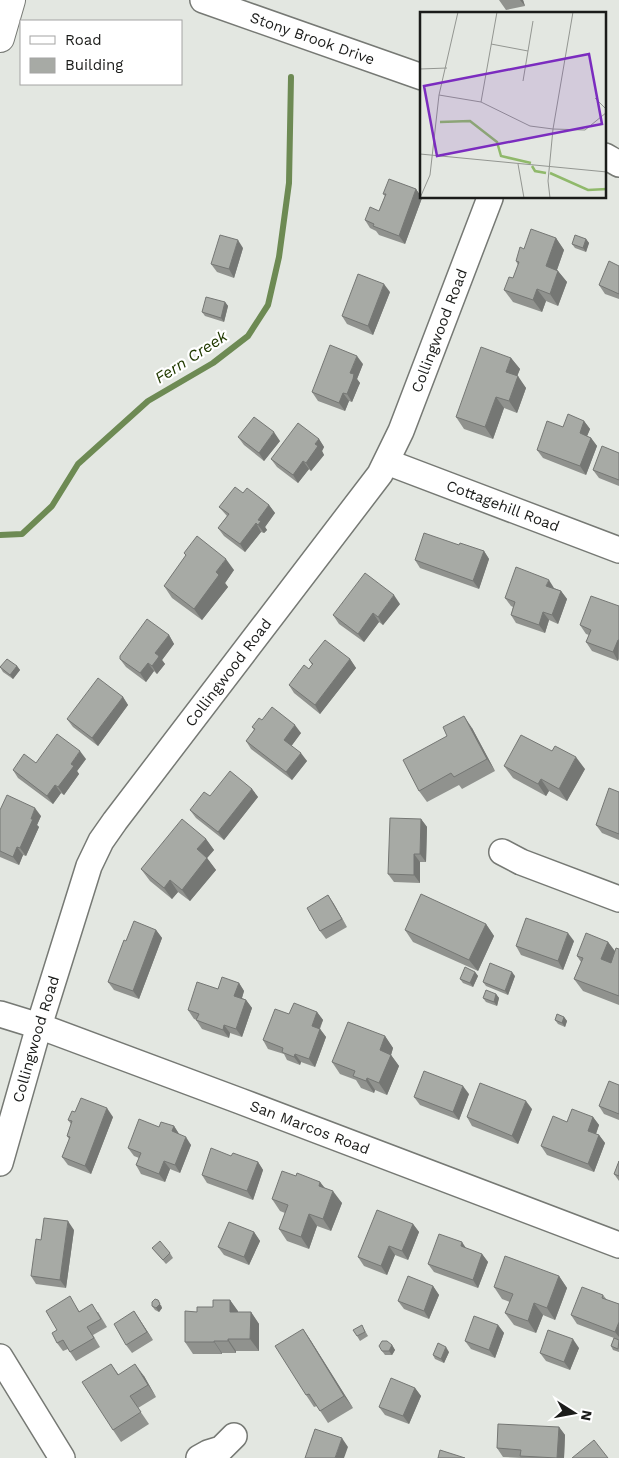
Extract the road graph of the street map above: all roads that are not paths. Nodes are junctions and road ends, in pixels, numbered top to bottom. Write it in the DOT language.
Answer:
graph roads {
  1 [pos="11,0"];
  2 [pos="203,0"];
  3 [pos="0,38"];
  4 [pos="420,76"];
  5 [pos="606,157"];
  6 [pos="619,164"];
  7 [pos="490,199"];
  8 [pos="387,462"];
  9 [pos="619,550"];
  10 [pos="502,852"];
  11 [pos="619,898"];
  12 [pos="0,1014"];
  13 [pos="39,1026"];
  14 [pos="0,1163"];
  15 [pos="619,1245"];
  16 [pos="0,1357"];
  17 [pos="234,1436"];
  18 [pos="62,1458"];
  19 [pos="199,1458"];
  1 -- 3 [label="main road"];
  2 -- 4 [label="street, Stony Brook Drive"];
  5 -- 6 [label="street"];
  7 -- 8 [label="street, Collingwood Road"];
  8 -- 9 [label="street, Cottagehill Road"];
  8 -- 13 [label="street, Collingwood Road"];
  10 -- 11 [label="street"];
  12 -- 13 [label="street, San Marcos Road"];
  13 -- 14 [label="street, Collingwood Road"];
  13 -- 15 [label="street, San Marcos Road"];
  16 -- 18 [label="street"];
  17 -- 19 [label="street"];
}
